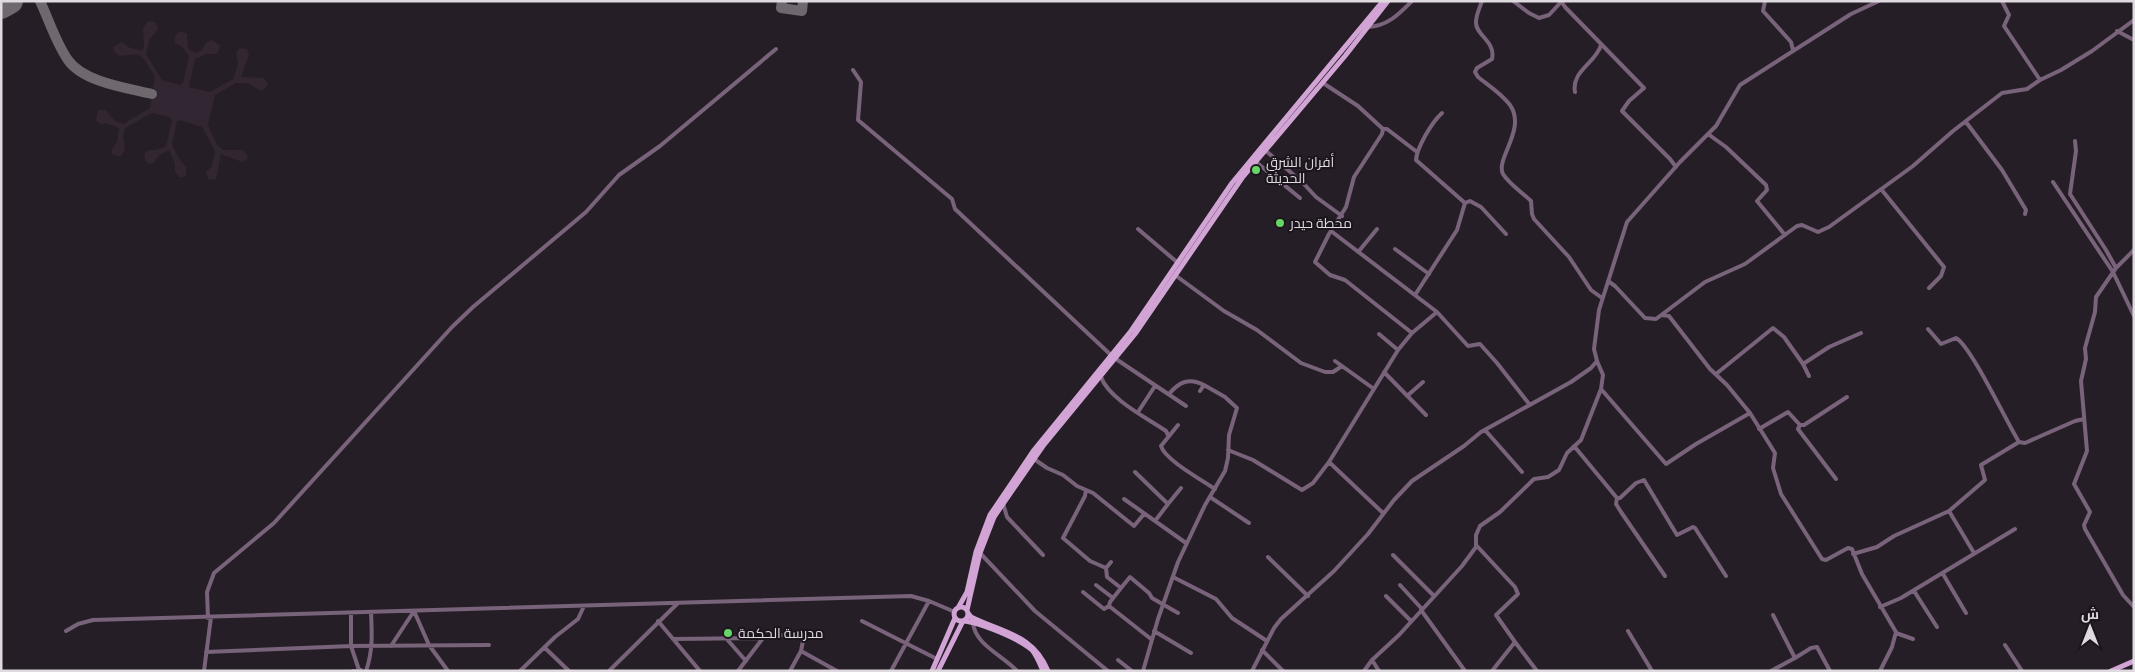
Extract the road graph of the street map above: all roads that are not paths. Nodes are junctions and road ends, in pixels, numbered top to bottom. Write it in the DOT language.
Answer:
graph roads {
  1 [pos="1383,1"];
  2 [pos="1388,1"];
  3 [pos="1412,1"];
  4 [pos="1482,1"];
  5 [pos="1513,1"];
  6 [pos="1765,1"];
  7 [pos="1880,1"];
  8 [pos="2002,1"];
  9 [pos="1561,2"];
  10 [pos="2134,20"];
  11 [pos="1366,26"];
  12 [pos="2117,31"];
  13 [pos="2134,40"];
  14 [pos="1601,45"];
  15 [pos="776,49"];
  16 [pos="1794,50"];
  17 [pos="853,70"];
  18 [pos="2040,80"];
  19 [pos="1323,83"];
  20 [pos="1575,92"];
  21 [pos="1298,107"];
  22 [pos="1442,113"];
  23 [pos="1966,122"];
  24 [pos="1383,129"];
  25 [pos="1708,134"];
  26 [pos="2075,141"];
  27 [pos="1265,150"];
  28 [pos="1417,152"];
  29 [pos="1256,162"];
  30 [pos="1676,167"];
  31 [pos="1240,176"];
  32 [pos="2053,182"];
  33 [pos="1880,189"];
  34 [pos="1300,198"];
  35 [pos="1466,203"];
  36 [pos="2025,214"];
  37 [pos="1342,216"];
  38 [pos="1138,229"];
  39 [pos="1377,229"];
  40 [pos="1331,231"];
  41 [pos="1506,234"];
  42 [pos="1785,234"];
  43 [pos="1395,249"];
  44 [pos="2134,250"];
  45 [pos="1359,251"];
  46 [pos="1179,264"];
  47 [pos="2114,270"];
  48 [pos="1429,274"];
  49 [pos="1175,275"];
  50 [pos="1608,281"];
  51 [pos="1929,288"];
  52 [pos="1415,295"];
  53 [pos="1602,298"];
  54 [pos="1437,312"];
  55 [pos="1662,315"];
  56 [pos="2134,316"];
  57 [pos="1928,329"];
  58 [pos="1412,333"];
  59 [pos="1861,333"];
  60 [pos="1379,334"];
  61 [pos="1398,350"];
  62 [pos="1114,357"];
  63 [pos="1335,361"];
  64 [pos="1597,361"];
  65 [pos="1804,364"];
  66 [pos="1342,366"];
  67 [pos="1384,372"];
  68 [pos="1716,374"];
  69 [pos="1809,376"];
  70 [pos="1101,377"];
  71 [pos="1423,382"];
  72 [pos="1204,385"];
  73 [pos="1155,386"];
  74 [pos="1088,389"];
  75 [pos="1374,389"];
  76 [pos="1602,389"];
  77 [pos="1200,391"];
  78 [pos="1169,394"];
  79 [pos="1407,396"];
  80 [pos="1847,397"];
  81 [pos="1530,405"];
  82 [pos="1186,406"];
  83 [pos="1138,412"];
  84 [pos="1750,413"];
  85 [pos="1426,415"];
  86 [pos="2084,419"];
  87 [pos="1178,424"];
  88 [pos="1800,425"];
  89 [pos="1759,429"];
  90 [pos="1485,430"];
  91 [pos="1168,435"];
  92 [pos="2019,442"];
  93 [pos="1574,446"];
  94 [pos="1228,450"];
  95 [pos="1034,459"];
  96 [pos="1329,462"];
  97 [pos="1135,472"];
  98 [pos="1522,472"];
  99 [pos="1836,479"];
  100 [pos="1181,488"];
  101 [pos="1215,489"];
  102 [pos="1086,490"];
  103 [pos="1210,497"];
  104 [pos="1617,498"];
  105 [pos="1004,499"];
  106 [pos="1124,499"];
  107 [pos="1168,504"];
  108 [pos="1949,510"];
  109 [pos="1383,513"];
  110 [pos="1144,514"];
  111 [pos="1155,521"];
  112 [pos="1249,523"];
  113 [pos="2015,529"];
  114 [pos="1186,543"];
  115 [pos="1476,545"];
  116 [pos="1974,553"];
  117 [pos="980,554"];
  118 [pos="1853,554"];
  119 [pos="1043,555"];
  120 [pos="1393,555"];
  121 [pos="1268,557"];
  122 [pos="1111,562"];
  123 [pos="1106,568"];
  124 [pos="1943,574"];
  125 [pos="1665,576"];
  126 [pos="1726,576"];
  127 [pos="1173,577"];
  128 [pos="1096,585"];
  129 [pos="1400,585"];
  130 [pos="1121,588"];
  131 [pos="1914,591"];
  132 [pos="1083,592"];
  133 [pos="1308,596"];
  134 [pos="1386,596"];
  135 [pos="1434,596"];
  136 [pos="1113,598"];
  137 [pos="929,601"];
  138 [pos="678,603"];
  139 [pos="1162,605"];
  140 [pos="584,606"];
  141 [pos="1110,606"];
  142 [pos="1880,606"];
  143 [pos="2134,607"];
  144 [pos="956,610"];
  145 [pos="1421,610"];
  146 [pos="414,611"];
  147 [pos="968,611"];
  148 [pos="351,612"];
  149 [pos="371,612"];
  150 [pos="1178,613"];
  151 [pos="1966,613"];
  152 [pos="1773,615"];
  153 [pos="209,618"];
  154 [pos="955,618"];
  155 [pos="862,620"];
  156 [pos="658,621"];
  157 [pos="963,621"];
  158 [pos="1411,621"];
  159 [pos="973,623"];
  160 [pos="1937,627"];
  161 [pos="66,631"];
  162 [pos="1154,631"];
  163 [pos="1628,631"];
  164 [pos="1896,633"];
  165 [pos="725,637"];
  166 [pos="763,638"];
  167 [pos="1913,638"];
  168 [pos="673,639"];
  169 [pos="1151,639"];
  170 [pos="1267,641"];
  171 [pos="1515,642"];
  172 [pos="906,643"];
  173 [pos="429,645"];
  174 [pos="489,645"];
  175 [pos="2005,645"];
  176 [pos="350,646"];
  177 [pos="373,646"];
  178 [pos="391,646"];
  179 [pos="546,648"];
  180 [pos="1262,650"];
  181 [pos="801,651"];
  182 [pos="206,652"];
  183 [pos="1191,653"];
  184 [pos="1795,658"];
  185 [pos="1118,660"];
  186 [pos="1372,660"];
  187 [pos="746,661"];
  188 [pos="2134,661"];
  189 [pos="938,662"];
  190 [pos="359,670"];
  191 [pos="204,671"];
  192 [pos="352,671"];
  193 [pos="366,671"];
  194 [pos="448,671"];
  195 [pos="520,671"];
  196 [pos="569,671"];
  197 [pos="608,671"];
  198 [pos="700,671"];
  199 [pos="738,671"];
  200 [pos="790,671"];
  201 [pos="837,671"];
  202 [pos="891,671"];
  203 [pos="932,671"];
  204 [pos="938,671"];
  205 [pos="1018,671"];
  206 [pos="1043,671"];
  207 [pos="1048,671"];
  208 [pos="1108,671"];
  209 [pos="1132,671"];
  210 [pos="1143,671"];
  211 [pos="1252,671"];
  212 [pos="1283,671"];
  213 [pos="1364,671"];
  214 [pos="1379,671"];
  215 [pos="1465,671"];
  216 [pos="1492,671"];
  217 [pos="1538,671"];
  218 [pos="1652,671"];
  219 [pos="1772,671"];
  220 [pos="1830,671"];
  221 [pos="1880,671"];
  222 [pos="2022,671"];
  223 [pos="2111,671"];
  1 -- 11 [label="main road"];
  2 -- 11 [label="main road"];
  3 -- 11 [label="street"];
  4 -- 53 [label="street"];
  5 -- 9 [label="street"];
  6 -- 16 [label="street"];
  7 -- 16 [label="street"];
  8 -- 18 [label="street"];
  9 -- 14 [label="street"];
  10 -- 12 [label="street"];
  11 -- 19 [label="main road"];
  11 -- 21 [label="main road"];
  12 -- 13 [label="street"];
  12 -- 18 [label="street"];
  14 -- 20 [label="street"];
  14 -- 30 [label="street"];
  15 -- 153 [label="street"];
  16 -- 25 [label="street"];
  17 -- 62 [label="street"];
  18 -- 23 [label="street"];
  19 -- 21 [label="main road"];
  19 -- 24 [label="street"];
  21 -- 27 [label="main road"];
  21 -- 31 [label="main road"];
  22 -- 28 [label="street"];
  23 -- 33 [label="street"];
  23 -- 36 [label="street"];
  24 -- 28 [label="street"];
  24 -- 37 [label="street"];
  25 -- 30 [label="street"];
  25 -- 42 [label="street"];
  26 -- 47 [label="street"];
  27 -- 29 [label="main road"];
  27 -- 37 [label="street"];
  28 -- 35 [label="street"];
  29 -- 31 [label="main road"];
  29 -- 34 [label="street"];
  30 -- 50 [label="street"];
  31 -- 46 [label="main road"];
  32 -- 47 [label="street"];
  33 -- 42 [label="street"];
  33 -- 51 [label="street"];
  35 -- 41 [label="street"];
  35 -- 48 [label="street"];
  37 -- 40 [label="street"];
  38 -- 46 [label="street"];
  39 -- 45 [label="street"];
  40 -- 45 [label="street"];
  40 -- 58 [label="street"];
  42 -- 55 [label="street"];
  43 -- 48 [label="street"];
  44 -- 47 [label="street"];
  45 -- 52 [label="street"];
  46 -- 49 [label="main road"];
  46 -- 62 [label="main road"];
  47 -- 56 [label="street"];
  47 -- 86 [label="street"];
  48 -- 52 [label="street"];
  49 -- 62 [label="main road"];
  49 -- 66 [label="street"];
  50 -- 53 [label="street"];
  50 -- 55 [label="street"];
  52 -- 54 [label="street"];
  53 -- 64 [label="street"];
  54 -- 58 [label="street"];
  54 -- 81 [label="street"];
  55 -- 68 [label="street"];
  57 -- 92 [label="street"];
  58 -- 61 [label="street"];
  59 -- 65 [label="street"];
  60 -- 61 [label="street"];
  61 -- 67 [label="street"];
  62 -- 70 [label="main road"];
  62 -- 73 [label="street"];
  62 -- 74 [label="main road"];
  63 -- 66 [label="street"];
  64 -- 76 [label="street"];
  64 -- 81 [label="street"];
  65 -- 68 [label="street"];
  65 -- 69 [label="street"];
  66 -- 75 [label="street"];
  67 -- 75 [label="street"];
  67 -- 79 [label="street"];
  68 -- 84 [label="street"];
  70 -- 74 [label="main road"];
  70 -- 83 [label="street"];
  71 -- 79 [label="street"];
  72 -- 77 [label="street"];
  72 -- 78 [label="street"];
  72 -- 94 [label="street"];
  73 -- 78 [label="street"];
  73 -- 83 [label="street"];
  74 -- 95 [label="main road"];
  74 -- 105 [label="main road"];
  75 -- 96 [label="street"];
  76 -- 84 [label="street"];
  76 -- 93 [label="street"];
  78 -- 82 [label="street"];
  79 -- 85 [label="street"];
  80 -- 88 [label="street"];
  81 -- 90 [label="street"];
  83 -- 91 [label="street"];
  84 -- 89 [label="street"];
  86 -- 92 [label="street"];
  86 -- 143 [label="street"];
  87 -- 91 [label="street"];
  88 -- 89 [label="street"];
  88 -- 99 [label="street"];
  89 -- 118 [label="street"];
  90 -- 98 [label="street"];
  90 -- 109 [label="street"];
  91 -- 101 [label="street"];
  92 -- 108 [label="street"];
  93 -- 104 [label="street"];
  93 -- 115 [label="street"];
  94 -- 96 [label="street"];
  94 -- 101 [label="street"];
  95 -- 102 [label="street"];
  95 -- 105 [label="main road"];
  96 -- 109 [label="street"];
  97 -- 107 [label="street"];
  100 -- 107 [label="street"];
  101 -- 103 [label="street"];
  102 -- 110 [label="street"];
  102 -- 123 [label="street"];
  103 -- 112 [label="street"];
  103 -- 114 [label="street"];
  104 -- 125 [label="street"];
  104 -- 126 [label="street"];
  105 -- 117 [label="main road"];
  105 -- 119 [label="street"];
  105 -- 144 [label="main road"];
  106 -- 110 [label="street"];
  107 -- 111 [label="street"];
  108 -- 116 [label="street"];
  108 -- 118 [label="street"];
  109 -- 133 [label="street"];
  110 -- 111 [label="street"];
  111 -- 114 [label="street"];
  113 -- 116 [label="street"];
  114 -- 127 [label="street"];
  115 -- 135 [label="street"];
  115 -- 171 [label="street"];
  116 -- 124 [label="street"];
  117 -- 147 [label="main road"];
  117 -- 208 [label="street"];
  118 -- 142 [label="street"];
  120 -- 135 [label="street"];
  121 -- 133 [label="street"];
  122 -- 123 [label="street"];
  123 -- 130 [label="street"];
  124 -- 131 [label="street"];
  124 -- 151 [label="street"];
  127 -- 139 [label="street"];
  127 -- 170 [label="street"];
  128 -- 136 [label="street"];
  129 -- 145 [label="street"];
  130 -- 136 [label="street"];
  130 -- 139 [label="street"];
  131 -- 142 [label="street"];
  131 -- 160 [label="street"];
  132 -- 141 [label="street"];
  133 -- 170 [label="street"];
  134 -- 158 [label="street"];
  135 -- 145 [label="street"];
  136 -- 141 [label="street"];
  137 -- 138 [label="street"];
  137 -- 144 [label="street"];
  137 -- 172 [label="street"];
  138 -- 140 [label="street"];
  138 -- 156 [label="street"];
  139 -- 150 [label="street"];
  139 -- 162 [label="street"];
  140 -- 146 [label="street"];
  140 -- 179 [label="street"];
  141 -- 169 [label="street"];
  142 -- 164 [label="street"];
  144 -- 147 [label="main road"];
  144 -- 154 [label="main road"];
  145 -- 158 [label="street"];
  145 -- 215 [label="street"];
  146 -- 149 [label="street"];
  146 -- 173 [label="street"];
  146 -- 178 [label="street"];
  147 -- 157 [label="main road"];
  147 -- 207 [label="main road"];
  148 -- 149 [label="street"];
  148 -- 153 [label="street"];
  148 -- 176 [label="street"];
  149 -- 177 [label="street"];
  152 -- 184 [label="street"];
  153 -- 161 [label="street"];
  153 -- 182 [label="street"];
  154 -- 157 [label="main road"];
  154 -- 189 [label="main road"];
  155 -- 172 [label="street"];
  156 -- 168 [label="street"];
  156 -- 197 [label="street"];
  157 -- 159 [label="main road"];
  157 -- 189 [label="main road"];
  158 -- 186 [label="street"];
  159 -- 205 [label="street"];
  159 -- 206 [label="main road"];
  162 -- 169 [label="street"];
  162 -- 183 [label="street"];
  163 -- 218 [label="street"];
  164 -- 167 [label="street"];
  164 -- 221 [label="street"];
  165 -- 166 [label="street"];
  165 -- 168 [label="street"];
  165 -- 187 [label="street"];
  166 -- 181 [label="street"];
  166 -- 187 [label="street"];
  168 -- 198 [label="street"];
  169 -- 210 [label="street"];
  170 -- 180 [label="street"];
  171 -- 216 [label="street"];
  171 -- 217 [label="street"];
  172 -- 189 [label="street"];
  172 -- 202 [label="street"];
  173 -- 174 [label="street"];
  173 -- 178 [label="street"];
  173 -- 194 [label="street"];
  175 -- 222 [label="street"];
  176 -- 177 [label="street"];
  176 -- 182 [label="street"];
  176 -- 190 [label="street"];
  177 -- 178 [label="street"];
  177 -- 193 [label="street"];
  179 -- 195 [label="street"];
  179 -- 196 [label="street"];
  180 -- 211 [label="street"];
  180 -- 212 [label="street"];
  181 -- 200 [label="street"];
  181 -- 201 [label="street"];
  182 -- 191 [label="street"];
  184 -- 219 [label="street"];
  184 -- 220 [label="street"];
  185 -- 209 [label="street"];
  186 -- 213 [label="street"];
  186 -- 214 [label="street"];
  187 -- 199 [label="street"];
  188 -- 223 [label="main road"];
  189 -- 203 [label="main road"];
  189 -- 204 [label="main road"];
  190 -- 192 [label="street"];
  190 -- 193 [label="street"];
}
